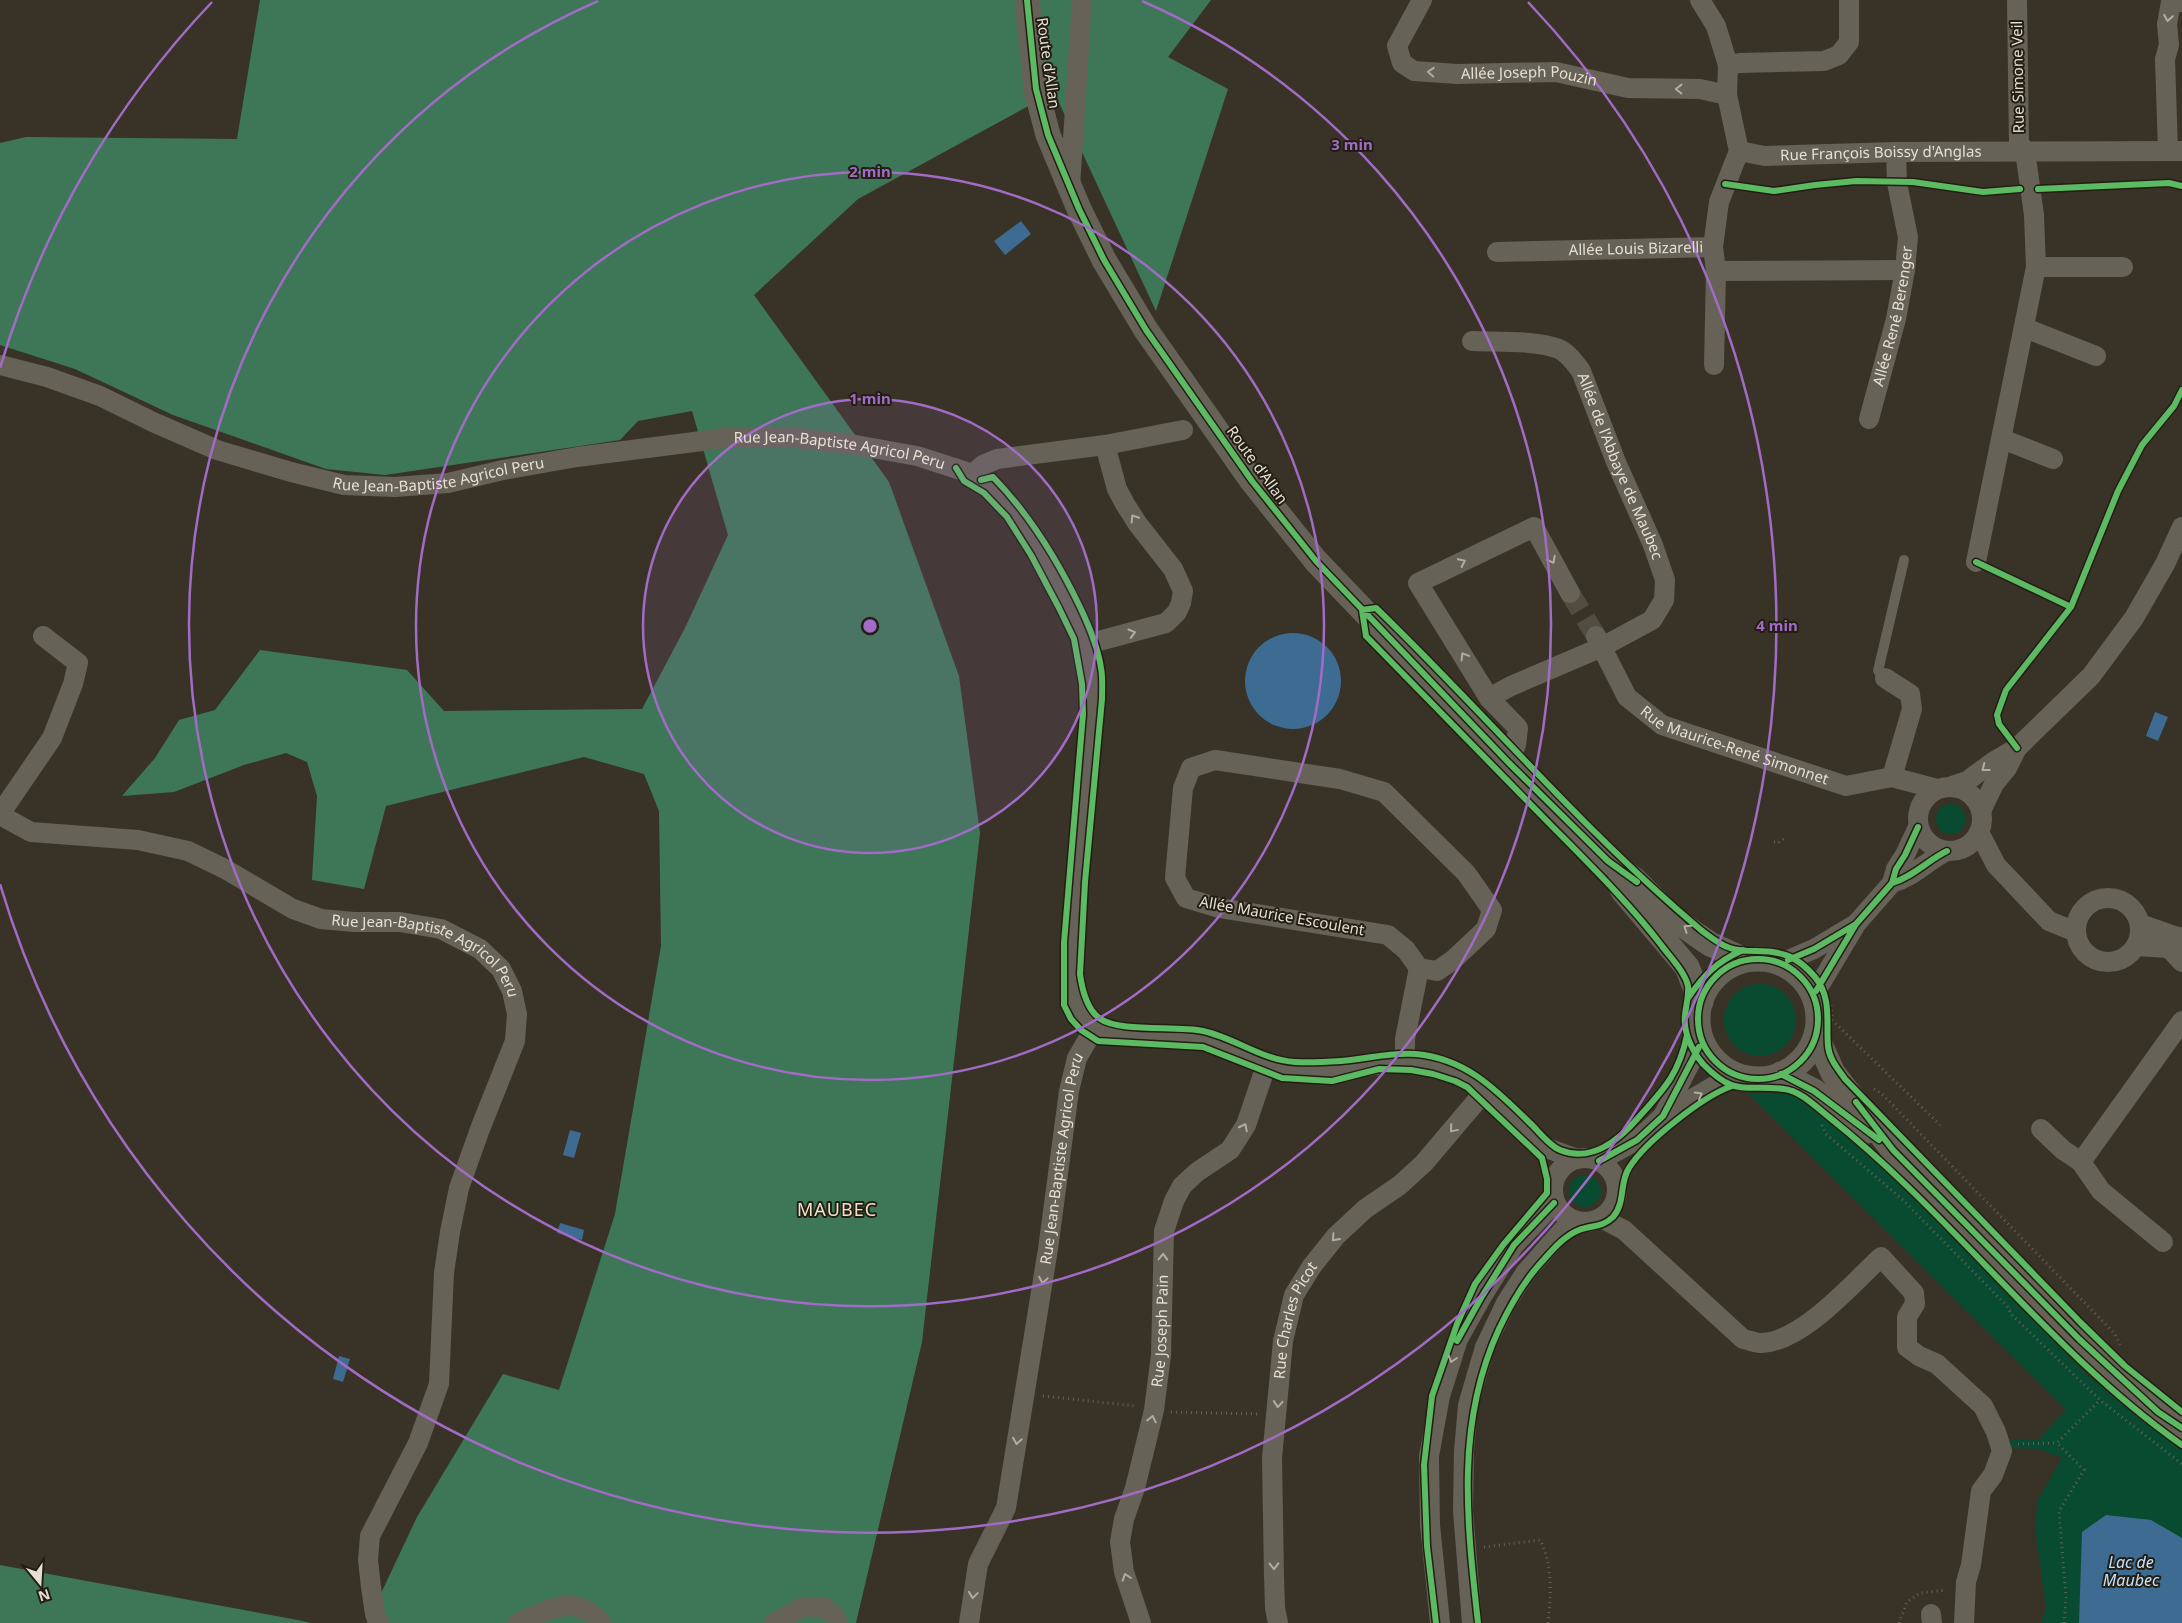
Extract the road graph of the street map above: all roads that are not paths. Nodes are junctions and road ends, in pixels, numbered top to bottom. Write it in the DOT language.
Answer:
graph roads {
  1 [pos="1027,0"];
  2 [pos="1082,0"];
  3 [pos="1422,0"];
  4 [pos="1700,0"];
  5 [pos="1849,0"];
  6 [pos="2017,0"];
  7 [pos="2182,2"];
  8 [pos="2175,45"];
  9 [pos="1728,65"];
  10 [pos="1728,95"];
  11 [pos="1739,151"];
  12 [pos="2025,151"];
  13 [pos="2175,151"];
  14 [pos="1896,152"];
  15 [pos="1070,188"];
  16 [pos="1713,247"];
  17 [pos="1497,252"];
  18 [pos="2036,267"];
  19 [pos="2122,268"];
  20 [pos="1905,270"];
  21 [pos="1716,271"];
  22 [pos="2025,328"];
  23 [pos="1472,341"];
  24 [pos="2096,356"];
  25 [pos="0,365"];
  26 [pos="1714,365"];
  27 [pos="1869,419"];
  28 [pos="1183,430"];
  29 [pos="2002,439"];
  30 [pos="1105,445"];
  31 [pos="2053,459"];
  32 [pos="973,474"];
  33 [pos="2182,527"];
  34 [pos="1904,560"];
  35 [pos="1976,562"];
  36 [pos="1570,593"];
  37 [pos="43,636"];
  38 [pos="1599,642"];
  39 [pos="1084,645"];
  40 [pos="1885,678"];
  41 [pos="1490,698"];
  42 [pos="2017,748"];
  43 [pos="1509,763"];
  44 [pos="1896,778"];
  45 [pos="1944,788"];
  46 [pos="1920,806"];
  47 [pos="1981,811"];
  48 [pos="0,815"];
  49 [pos="1918,828"];
  50 [pos="1979,832"];
  51 [pos="1956,849"];
  52 [pos="1608,861"];
  53 [pos="1996,865"];
  54 [pos="1892,883"];
  55 [pos="1856,924"];
  56 [pos="2140,924"];
  57 [pos="2076,932"];
  58 [pos="2136,946"];
  59 [pos="2178,946"];
  60 [pos="1745,960"];
  61 [pos="1780,963"];
  62 [pos="1419,968"];
  63 [pos="1821,993"];
  64 [pos="1701,1002"];
  65 [pos="2182,1021"];
  66 [pos="1094,1028"];
  67 [pos="1702,1040"];
  68 [pos="1819,1043"];
  69 [pos="1405,1061"];
  70 [pos="1266,1066"];
  71 [pos="1736,1074"];
  72 [pos="1781,1074"];
  73 [pos="1484,1091"];
  74 [pos="1663,1116"];
  75 [pos="2041,1129"];
  76 [pos="1637,1140"];
  77 [pos="1544,1147"];
  78 [pos="1893,1150"];
  79 [pos="1576,1159"];
  80 [pos="1599,1161"];
  81 [pos="2082,1162"];
  82 [pos="1556,1175"];
  83 [pos="1616,1184"];
  84 [pos="1554,1202"];
  85 [pos="1608,1211"];
  86 [pos="1572,1220"];
  87 [pos="2163,1242"];
  88 [pos="2182,1428"];
  89 [pos="379,1623"];
  90 [pos="518,1623"];
  91 [pos="600,1623"];
  92 [pos="774,1623"];
  93 [pos="838,1623"];
  94 [pos="969,1623"];
  95 [pos="1141,1623"];
  96 [pos="1278,1623"];
  97 [pos="1440,1623"];
  98 [pos="1472,1623"];
  99 [pos="1964,1623"];
  1 -- 15 [label="street, Route d'Allan"];
  2 -- 15 [label="street"];
  10 -- 3 [label="street, Allée Joseph Pouzin, one-way"];
  4 -- 9 [label="street"];
  5 -- 9 [label="street"];
  6 -- 12 [label="street, Rue Simone Veil"];
  7 -- 8 [label="street, one-way"];
  8 -- 13 [label="street"];
  9 -- 10 [label="street"];
  10 -- 11 [label="street"];
  11 -- 14 [label="street, Rue François Boissy d'Anglas"];
  11 -- 16 [label="street"];
  12 -- 13 [label="street, Rue François Boissy d'Anglas"];
  12 -- 14 [label="street, Rue François Boissy d'Anglas"];
  12 -- 18 [label="street, Rue Simone Veil"];
  14 -- 20 [label="street, Allée René Berenger"];
  15 -- 43 [label="street, Route d'Allan"];
  16 -- 17 [label="street, Allée Louis Bizarelli"];
  16 -- 21 [label="street, Allée Louis Bizarelli"];
  18 -- 19 [label="street"];
  18 -- 22 [label="street, Rue Simone Veil"];
  20 -- 21 [label="street, Allée Louis Bizarelli"];
  20 -- 27 [label="street, Allée René Berenger"];
  21 -- 26 [label="street"];
  22 -- 24 [label="street"];
  22 -- 29 [label="street, Rue Simone Veil"];
  23 -- 38 [label="street, Allée de l'Abbaye de Maubec"];
  25 -- 32 [label="street, Rue Jean-Baptiste Agricol Peru"];
  28 -- 30 [label="street"];
  29 -- 31 [label="street"];
  29 -- 35 [label="street, Rue Simone Veil"];
  30 -- 32 [label="street"];
  39 -- 30 [label="street, one-way"];
  32 -- 39 [label="street, Rue Jean-Baptiste Agricol Peru"];
  33 -- 42 [label="street"];
  34 -- 40 [label="lane"];
  41 -- 36 [label="street, one-way"];
  37 -- 48 [label="street"];
  38 -- 41 [label="street, Allée de l'Abbaye de Maubec"];
  38 -- 44 [label="street, Rue Maurice-René Simonnet"];
  39 -- 66 [label="street, Rue Jean-Baptiste Agricol Peru"];
  40 -- 44 [label="street"];
  41 -- 43 [label="street"];
  42 -- 45 [label="street, one-way"];
  42 -- 47 [label="street"];
  43 -- 52 [label="street, Route d'Allan"];
  44 -- 45 [label="street, Rue Maurice-René Simonnet"];
  44 -- 46 [label="street"];
  45 -- 46 [label="street"];
  45 -- 47 [label="street"];
  46 -- 49 [label="street"];
  47 -- 50 [label="street"];
  48 -- 89 [label="street, Rue Jean-Baptiste Agricol Peru"];
  49 -- 51 [label="street"];
  49 -- 54 [label="street"];
  50 -- 51 [label="street"];
  50 -- 53 [label="street"];
  51 -- 53 [label="street"];
  51 -- 54 [label="street"];
  60 -- 52 [label="street, Route d'Allan, one-way"];
  52 -- 64 [label="street, Route d'Allan"];
  53 -- 57 [label="street"];
  54 -- 55 [label="street"];
  55 -- 61 [label="street"];
  55 -- 63 [label="street"];
  56 -- 57 [label="street"];
  56 -- 58 [label="street"];
  56 -- 59 [label="street"];
  57 -- 58 [label="street"];
  58 -- 59 [label="street"];
  60 -- 61 [label="street"];
  60 -- 64 [label="street"];
  61 -- 63 [label="street"];
  62 -- 62 [label="street, Allée Maurice Escoulent"];
  62 -- 69 [label="street"];
  63 -- 68 [label="street"];
  64 -- 67 [label="street"];
  65 -- 81 [label="street"];
  66 -- 70 [label="street"];
  66 -- 94 [label="street, Rue Jean-Baptiste Agricol Peru, one-way"];
  67 -- 71 [label="street"];
  67 -- 74 [label="street"];
  68 -- 72 [label="street"];
  68 -- 78 [label="street"];
  69 -- 70 [label="street"];
  69 -- 73 [label="street"];
  95 -- 70 [label="street, Rue Joseph Pain, one-way"];
  71 -- 72 [label="street"];
  74 -- 71 [label="street, one-way"];
  72 -- 78 [label="street"];
  73 -- 77 [label="street"];
  73 -- 96 [label="street, Rue Charles Picot, one-way"];
  74 -- 76 [label="street"];
  75 -- 81 [label="street"];
  76 -- 80 [label="street"];
  76 -- 83 [label="street"];
  77 -- 79 [label="street"];
  77 -- 82 [label="street"];
  78 -- 88 [label="street"];
  79 -- 80 [label="street"];
  79 -- 82 [label="street"];
  80 -- 83 [label="street"];
  81 -- 87 [label="street"];
  82 -- 84 [label="street"];
  83 -- 85 [label="street"];
  84 -- 86 [label="street"];
  84 -- 97 [label="street, one-way"];
  85 -- 86 [label="street"];
  85 -- 99 [label="street"];
  86 -- 98 [label="street"];
  90 -- 91 [label="street"];
  92 -- 93 [label="street"];
}
